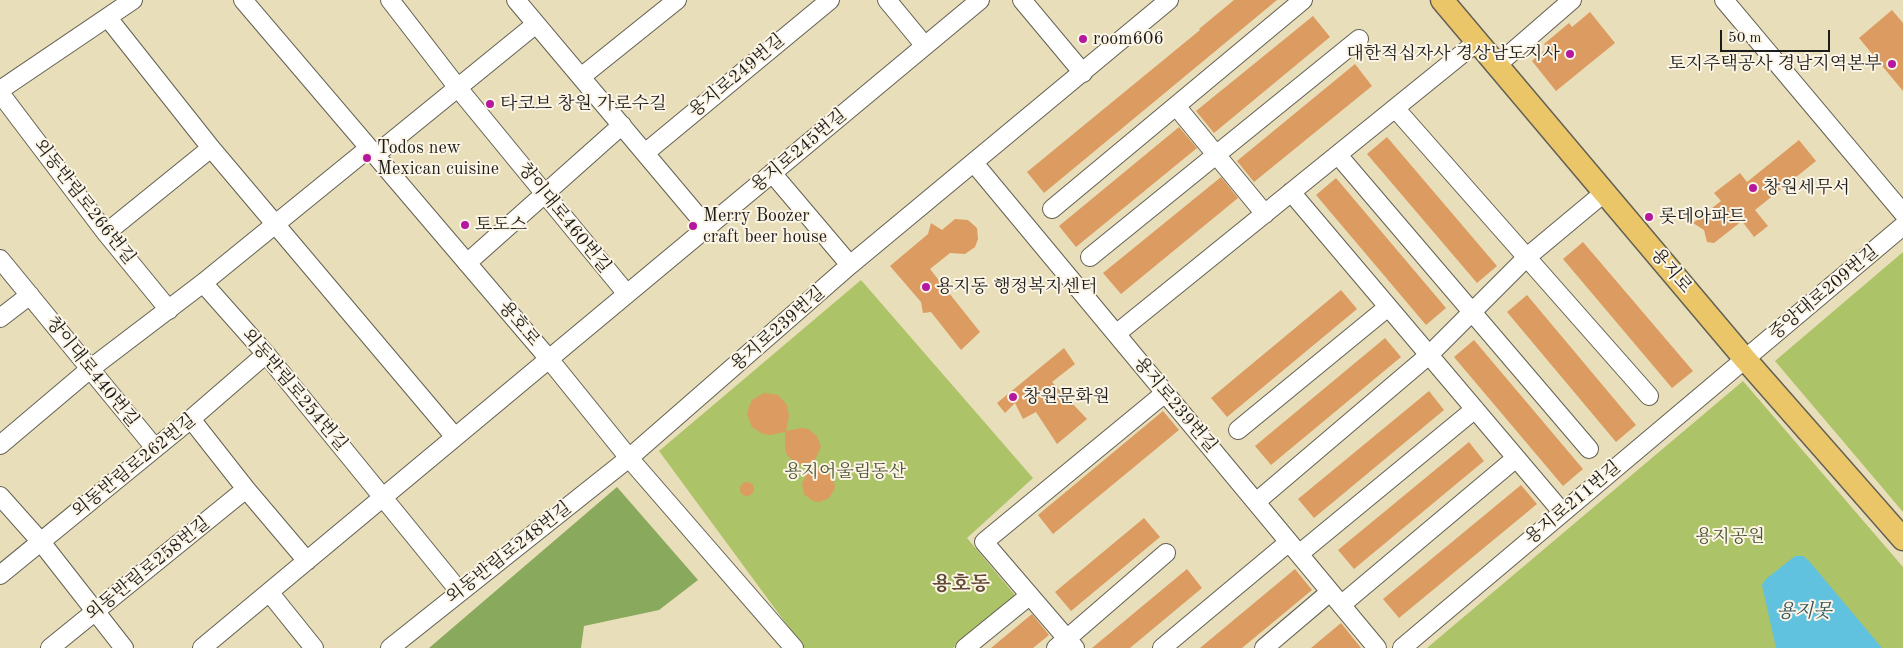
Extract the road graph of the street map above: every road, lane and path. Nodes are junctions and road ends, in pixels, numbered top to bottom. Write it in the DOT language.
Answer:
graph roads {
  1 [pos="133,0"];
  2 [pos="243,0"];
  3 [pos="390,0"];
  4 [pos="517,0"];
  5 [pos="677,0"];
  6 [pos="830,0"];
  7 [pos="887,0"];
  8 [pos="980,0"];
  9 [pos="1022,0"];
  10 [pos="1170,0"];
  11 [pos="1303,0"];
  12 [pos="1442,0"];
  13 [pos="1572,0"];
  14 [pos="1724,0"];
  15 [pos="108,18"];
  16 [pos="536,24"];
  17 [pos="1359,39"];
  18 [pos="1478,41"];
  19 [pos="925,46"];
  20 [pos="1497,65"];
  21 [pos="1082,73"];
  22 [pos="581,78"];
  23 [pos="458,88"];
  24 [pos="0,92"];
  25 [pos="1176,106"];
  26 [pos="1395,108"];
  27 [pos="622,125"];
  28 [pos="210,148"];
  29 [pos="372,152"];
  30 [pos="645,153"];
  31 [pos="1216,155"];
  32 [pos="1338,155"];
  33 [pos="974,163"];
  34 [pos="772,173"];
  35 [pos="1291,192"];
  36 [pos="1605,192"];
  37 [pos="545,194"];
  38 [pos="1052,209"];
  39 [pos="1903,213"];
  40 [pos="1265,214"];
  41 [pos="275,224"];
  42 [pos="1903,226"];
  43 [pos="707,227"];
  44 [pos="106,233"];
  45 [pos="1090,257"];
  46 [pos="1527,257"];
  47 [pos="0,259"];
  48 [pos="467,264"];
  49 [pos="850,266"];
  50 [pos="203,283"];
  51 [pos="627,294"];
  52 [pos="30,295"];
  53 [pos="1388,307"];
  54 [pos="169,310"];
  55 [pos="1473,313"];
  56 [pos="0,318"];
  57 [pos="1116,334"];
  58 [pos="266,354"];
  59 [pos="1429,355"];
  60 [pos="549,359"];
  61 [pos="1745,359"];
  62 [pos="90,369"];
  63 [pos="1165,393"];
  64 [pos="1649,396"];
  65 [pos="1475,409"];
  66 [pos="191,419"];
  67 [pos="1238,430"];
  68 [pos="456,437"];
  69 [pos="0,445"];
  70 [pos="155,448"];
  71 [pos="1589,449"];
  72 [pos="629,458"];
  73 [pos="1516,458"];
  74 [pos="246,489"];
  75 [pos="0,496"];
  76 [pos="383,497"];
  77 [pos="1256,502"];
  78 [pos="1562,512"];
  79 [pos="1903,539"];
  80 [pos="41,542"];
  81 [pos="1294,548"];
  82 [pos="1166,553"];
  83 [pos="307,561"];
  84 [pos="0,575"];
  85 [pos="269,592"];
  86 [pos="460,592"];
  87 [pos="1029,596"];
  88 [pos="1336,599"];
  89 [pos="94,612"];
  90 [pos="1066,645"];
  91 [pos="50,648"];
  92 [pos="124,648"];
  93 [pos="202,648"];
  94 [pos="314,648"];
  95 [pos="390,648"];
  96 [pos="794,648"];
  97 [pos="965,648"];
  98 [pos="1162,648"];
  99 [pos="1264,648"];
  100 [pos="1377,648"];
  101 [pos="1402,648"];
  1 -- 15 [label="street"];
  2 -- 29 [label="street, 용호로"];
  3 -- 23 [label="street, 창이대로460번길"];
  4 -- 16 [label="street"];
  5 -- 22 [label="street"];
  6 -- 30 [label="street, 용지로249번길"];
  7 -- 19 [label="street"];
  8 -- 19 [label="street, 용지로245번길"];
  9 -- 21 [label="street"];
  10 -- 21 [label="street, 용지로239번길"];
  11 -- 25 [label="street"];
  12 -- 18 [label="main road, 용지로"];
  13 -- 20 [label="street"];
  14 -- 39 [label="street"];
  15 -- 24 [label="street"];
  15 -- 28 [label="street"];
  16 -- 22 [label="street"];
  16 -- 23 [label="street"];
  17 -- 31 [label="street"];
  18 -- 20 [label="main road, 용지로"];
  18 -- 26 [label="street"];
  19 -- 34 [label="street, 용지로245번길"];
  20 -- 36 [label="main road, 용지로"];
  21 -- 33 [label="street, 용지로239번길"];
  22 -- 27 [label="street"];
  23 -- 29 [label="street"];
  23 -- 37 [label="street, 창이대로460번길"];
  24 -- 44 [label="street, 외동반림로266번길"];
  25 -- 31 [label="street"];
  25 -- 38 [label="street"];
  26 -- 32 [label="street"];
  26 -- 46 [label="street"];
  27 -- 30 [label="street"];
  27 -- 37 [label="street"];
  28 -- 41 [label="street"];
  28 -- 44 [label="street"];
  29 -- 41 [label="street"];
  29 -- 48 [label="street, 용호로"];
  30 -- 43 [label="street"];
  31 -- 40 [label="street"];
  31 -- 45 [label="street"];
  32 -- 35 [label="street"];
  32 -- 55 [label="street"];
  33 -- 49 [label="street, 용지로239번길"];
  33 -- 57 [label="street, 용지로239번길"];
  34 -- 43 [label="street, 용지로245번길"];
  34 -- 49 [label="street"];
  35 -- 40 [label="street"];
  35 -- 53 [label="street"];
  36 -- 46 [label="street"];
  36 -- 61 [label="main road, 용지로"];
  37 -- 48 [label="street"];
  37 -- 51 [label="street, 창이대로460번길"];
  40 -- 57 [label="street"];
  41 -- 50 [label="street"];
  41 -- 68 [label="street"];
  42 -- 61 [label="street, 중앙대로209번길"];
  43 -- 51 [label="street, 용지로245번길"];
  44 -- 54 [label="street, 외동반림로266번길"];
  46 -- 55 [label="street"];
  46 -- 64 [label="street"];
  47 -- 52 [label="street, 창이대로440번길"];
  48 -- 60 [label="street, 용호로"];
  49 -- 72 [label="street, 용지로239번길"];
  50 -- 54 [label="street"];
  50 -- 58 [label="street, 외동반림로254번길"];
  51 -- 60 [label="street, 용지로245번길"];
  52 -- 56 [label="street"];
  52 -- 62 [label="street, 창이대로440번길"];
  53 -- 59 [label="street"];
  53 -- 67 [label="street"];
  54 -- 62 [label="street"];
  55 -- 59 [label="street"];
  55 -- 71 [label="street"];
  57 -- 63 [label="street, 용지로239번길"];
  58 -- 66 [label="street, 외동반림로262번길"];
  58 -- 76 [label="street, 외동반림로254번길"];
  59 -- 65 [label="street"];
  59 -- 77 [label="street"];
  60 -- 68 [label="street"];
  60 -- 72 [label="street, 용호로"];
  61 -- 78 [label="street, 용지로211번길"];
  61 -- 79 [label="main road, 용지로"];
  62 -- 69 [label="street"];
  62 -- 70 [label="street, 창이대로440번길"];
  63 -- 77 [label="street, 용지로239번길"];
  63 -- 87 [label="street"];
  65 -- 73 [label="street"];
  65 -- 81 [label="street"];
  66 -- 70 [label="street, 외동반림로262번길"];
  66 -- 74 [label="street"];
  68 -- 76 [label="street"];
  70 -- 80 [label="street, 외동반림로262번길"];
  72 -- 86 [label="street, 외동반림로248번길"];
  72 -- 96 [label="street, 용호로"];
  73 -- 78 [label="street"];
  73 -- 88 [label="street"];
  74 -- 83 [label="street"];
  74 -- 89 [label="street, 외동반림로258번길"];
  75 -- 80 [label="street"];
  76 -- 83 [label="street"];
  76 -- 86 [label="street, 외동반림로254번길"];
  77 -- 81 [label="street, 용지로239번길"];
  78 -- 101 [label="street, 용지로211번길"];
  80 -- 84 [label="street, 외동반림로262번길"];
  80 -- 89 [label="street"];
  81 -- 88 [label="street, 용지로239번길"];
  81 -- 98 [label="street"];
  82 -- 90 [label="street"];
  83 -- 85 [label="street"];
  85 -- 93 [label="street"];
  85 -- 94 [label="street"];
  86 -- 95 [label="street, 외동반림로248번길"];
  87 -- 90 [label="street"];
  87 -- 97 [label="street"];
  88 -- 99 [label="street"];
  88 -- 100 [label="street, 용지로239번길"];
  89 -- 91 [label="street, 외동반림로258번길"];
  89 -- 92 [label="street"];
}
